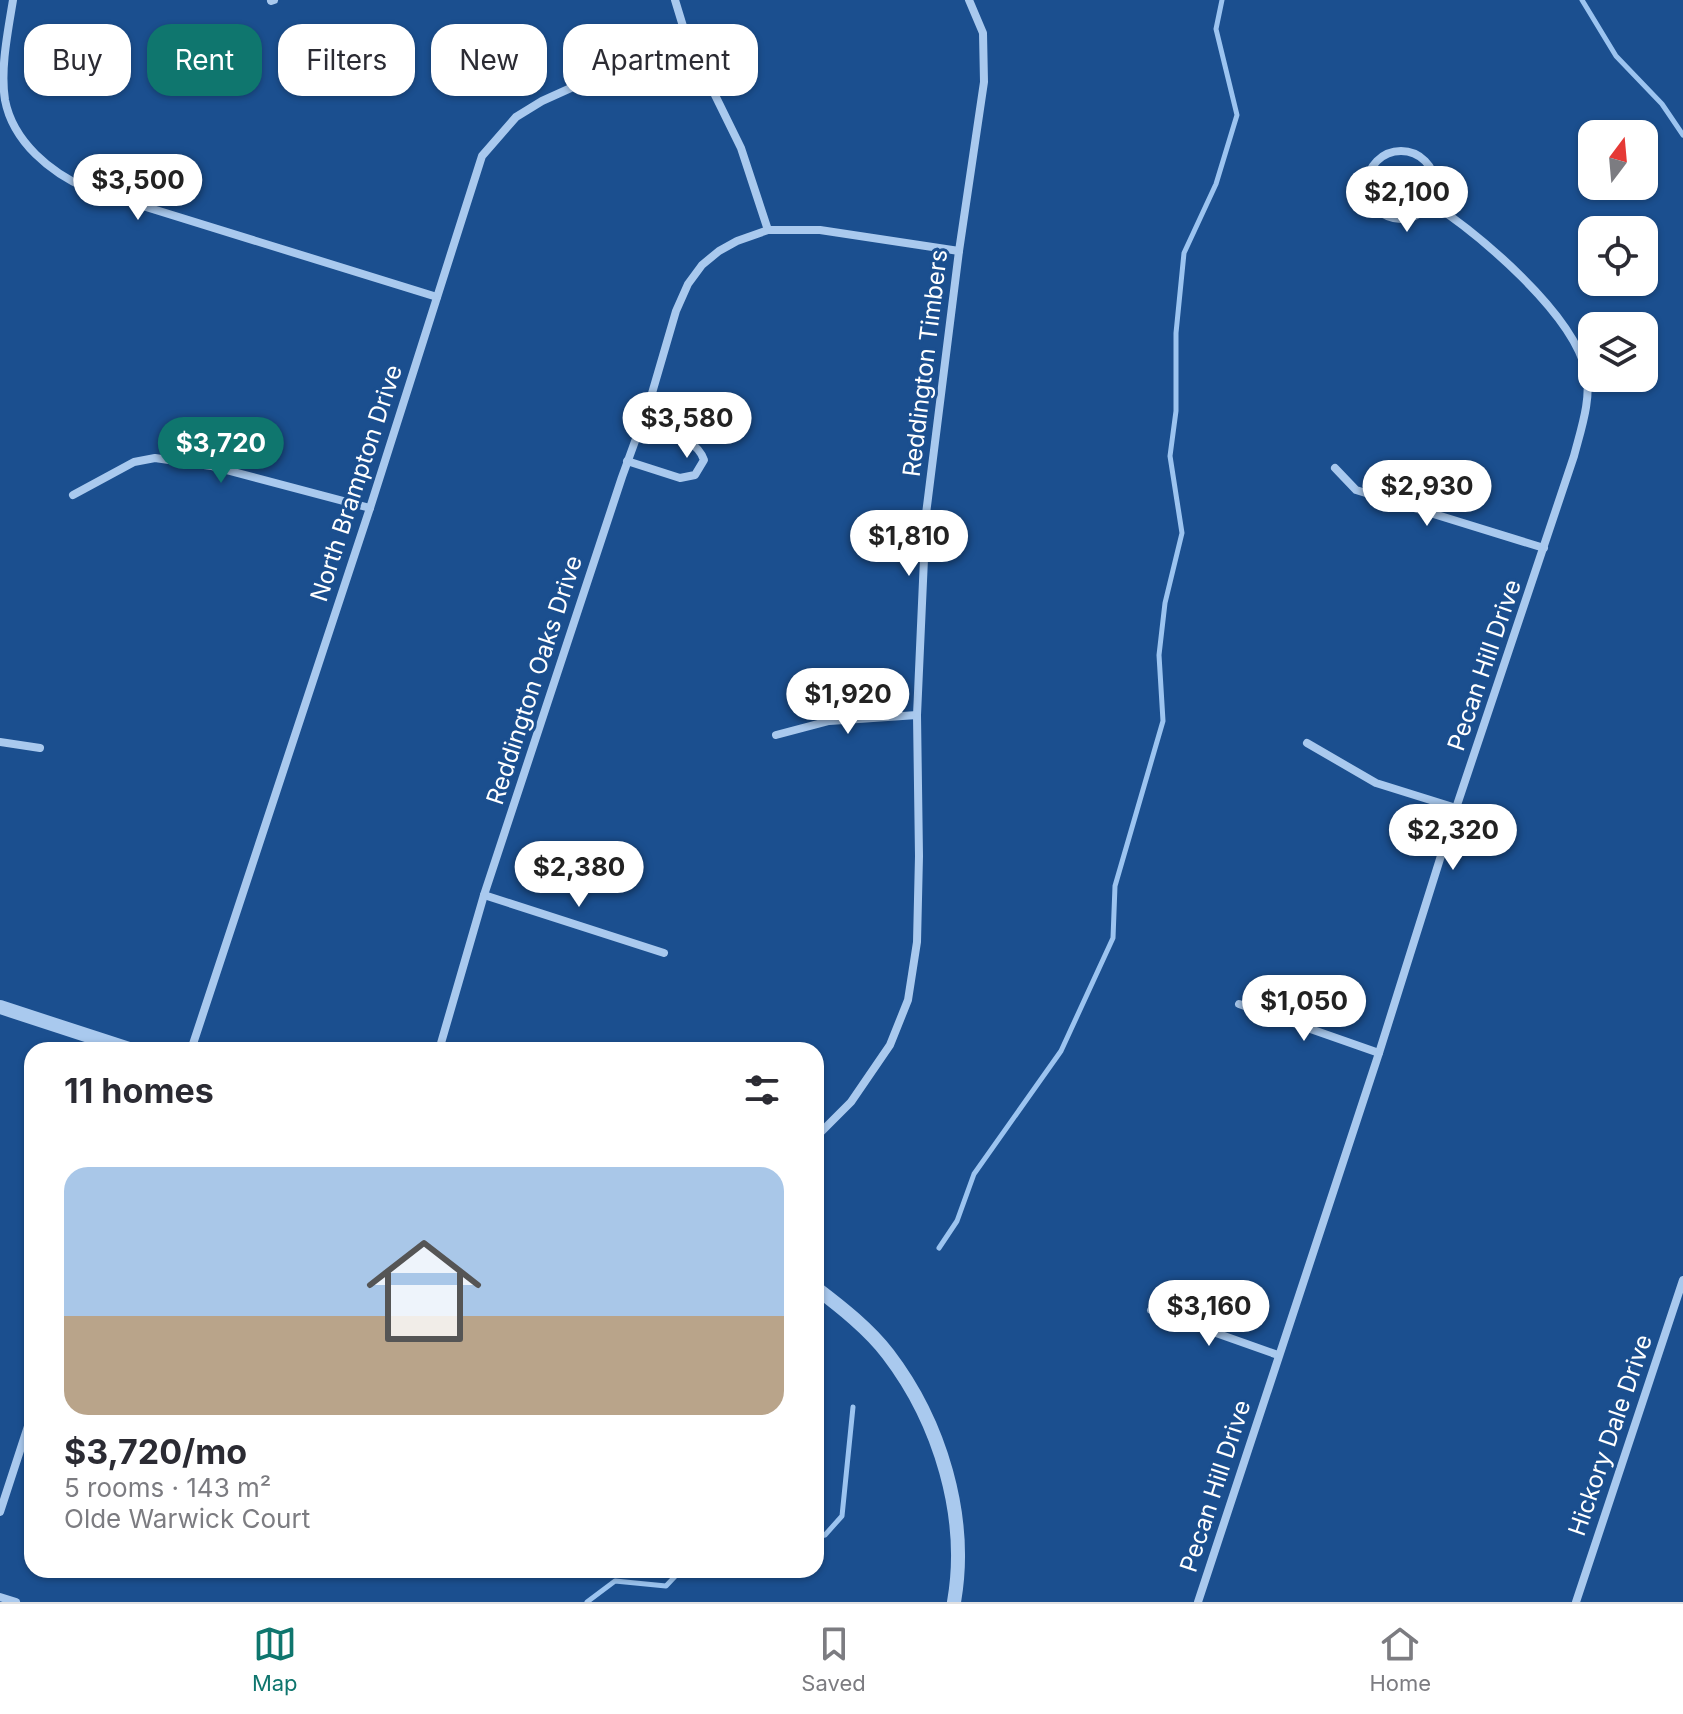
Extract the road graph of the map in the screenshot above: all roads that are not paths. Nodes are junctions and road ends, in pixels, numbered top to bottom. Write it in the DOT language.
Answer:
graph roads {
  1 [pos="13,0"];
  2 [pos="675,0"];
  3 [pos="969,0"];
  4 [pos="682,24"];
  5 [pos="563,92"];
  6 [pos="715,96"];
  7 [pos="1430,202"];
  8 [pos="768,230"];
  9 [pos="959,251"];
  10 [pos="437,297"];
  11 [pos="643,419"];
  12 [pos="627,461"];
  13 [pos="1335,468"];
  14 [pos="73,495"];
  15 [pos="370,508"];
  16 [pos="1544,548"];
  17 [pos="917,715"];
  18 [pos="776,735"];
  19 [pos="0,742"];
  20 [pos="1307,743"];
  21 [pos="40,748"];
  22 [pos="1456,808"];
  23 [pos="484,895"];
  24 [pos="664,953"];
  25 [pos="1239,1004"];
  26 [pos="0,1007"];
  27 [pos="107,1042"];
  28 [pos="194,1042"];
  29 [pos="441,1042"];
  30 [pos="1379,1053"];
  31 [pos="824,1129"];
  32 [pos="1683,1280"];
  33 [pos="824,1295"];
  34 [pos="1151,1310"];
  35 [pos="1278,1355"];
  36 [pos="24,1438"];
  37 [pos="0,1512"];
  38 [pos="0,1597"];
  39 [pos="16,1602"];
  40 [pos="954,1602"];
  41 [pos="1198,1602"];
  42 [pos="1576,1602"];
  1 -- 10 [label="street"];
  2 -- 4 [label="street"];
  3 -- 9 [label="street, Reddington Timbers"];
  5 -- 10 [label="street, North Brampton Drive"];
  6 -- 8 [label="street"];
  7 -- 7 [label="street"];
  7 -- 16 [label="street, Pecan Hill Drive"];
  8 -- 9 [label="street, Reddington Oaks Drive"];
  8 -- 11 [label="street, Reddington Oaks Drive"];
  9 -- 17 [label="street, Reddington Timbers"];
  10 -- 15 [label="street, North Brampton Drive"];
  11 -- 12 [label="street, Reddington Oaks Drive"];
  11 -- 12 [label="street"];
  12 -- 23 [label="street, Reddington Oaks Drive"];
  13 -- 16 [label="street"];
  14 -- 15 [label="street"];
  15 -- 28 [label="street, North Brampton Drive"];
  16 -- 22 [label="street, Pecan Hill Drive"];
  17 -- 18 [label="street"];
  17 -- 31 [label="street, Reddington Timbers"];
  19 -- 21 [label="street"];
  20 -- 22 [label="street"];
  22 -- 30 [label="street, Pecan Hill Drive"];
  23 -- 24 [label="street"];
  23 -- 29 [label="street, Reddington Oaks Drive"];
  25 -- 30 [label="street"];
  26 -- 27 [label="street"];
  30 -- 35 [label="street, Pecan Hill Drive"];
  32 -- 42 [label="street, Hickory Dale Drive"];
  33 -- 40 [label="street"];
  34 -- 35 [label="street"];
  35 -- 41 [label="street, Pecan Hill Drive"];
  36 -- 37 [label="street"];
  38 -- 39 [label="street"];
}
